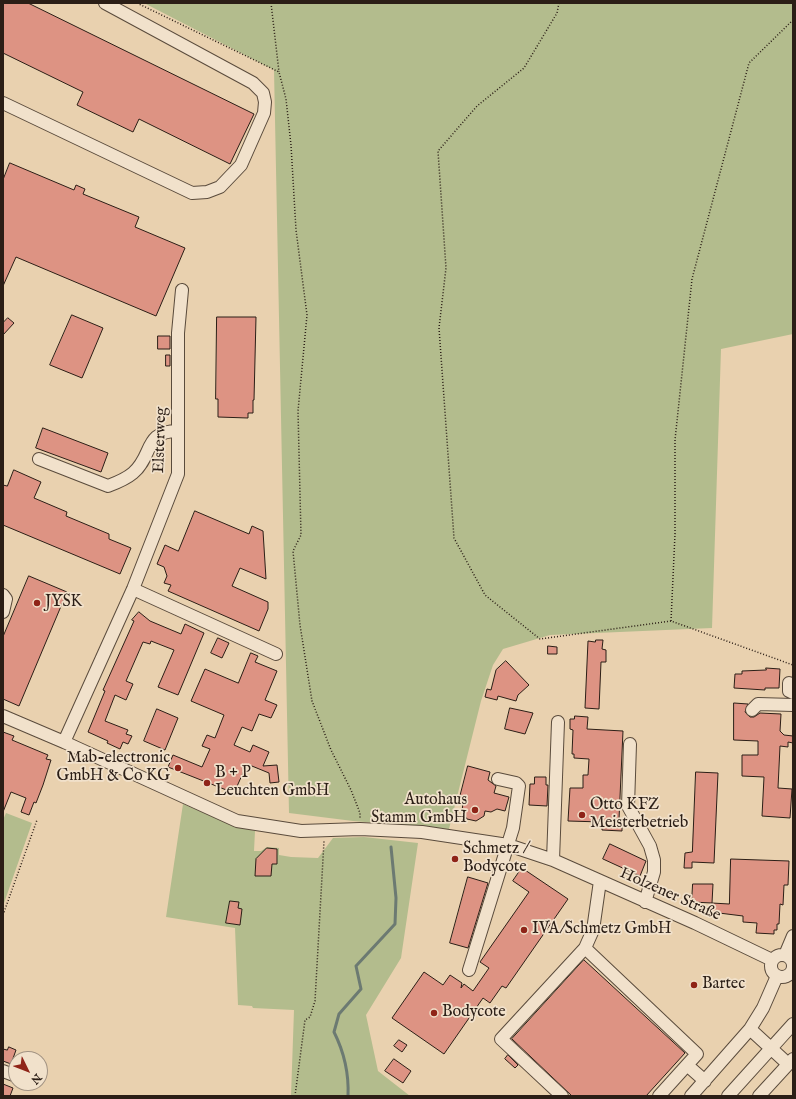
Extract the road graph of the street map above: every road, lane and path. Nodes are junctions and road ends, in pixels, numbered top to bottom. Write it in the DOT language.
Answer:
graph roads {
  1 [pos="104,3"];
  2 [pos="271,3"];
  3 [pos="559,3"];
  4 [pos="793,20"];
  5 [pos="279,72"];
  6 [pos="3,103"];
  7 [pos="291,145"];
  8 [pos="182,290"];
  9 [pos="178,431"];
  10 [pos="39,459"];
  11 [pos="133,588"];
  12 [pos="3,595"];
  13 [pos="3,612"];
  14 [pos="671,621"];
  15 [pos="276,654"];
  16 [pos="793,665"];
  17 [pos="750,698"];
  18 [pos="793,699"];
  19 [pos="793,705"];
  20 [pos="752,710"];
  21 [pos="3,716"];
  22 [pos="558,722"];
  23 [pos="64,742"];
  24 [pos="630,744"];
  25 [pos="498,779"];
  26 [pos="37,820"];
  27 [pos="360,829"];
  28 [pos="325,830"];
  29 [pos="508,845"];
  30 [pos="553,860"];
  31 [pos="600,881"];
  32 [pos="645,902"];
  33 [pos="3,915"];
  34 [pos="793,936"];
  35 [pos="585,948"];
  36 [pos="786,956"];
  37 [pos="772,960"];
  38 [pos="469,970"];
  39 [pos="792,972"];
  40 [pos="777,976"];
  41 [pos="793,1024"];
  42 [pos="750,1029"];
  43 [pos="771,1049"];
  44 [pos="791,1062"];
  45 [pos="687,1065"];
  46 [pos="705,1081"];
  47 [pos="295,1096"];
  48 [pos="562,1096"];
  49 [pos="658,1096"];
  50 [pos="691,1096"];
  51 [pos="728,1096"];
  52 [pos="759,1096"];
  1 -- 6 [label="street"];
  2 -- 5 [label="path"];
  3 -- 14 [label="path"];
  4 -- 14 [label="path"];
  7 -- 27 [label="path"];
  8 -- 9 [label="street, Elsterweg"];
  9 -- 10 [label="street"];
  9 -- 11 [label="street, Elsterweg"];
  11 -- 15 [label="street"];
  11 -- 23 [label="street, Elsterweg"];
  12 -- 13 [label="street"];
  14 -- 16 [label="path"];
  17 -- 18 [label="street"];
  19 -- 20 [label="street"];
  21 -- 23 [label="street, Holzener Straße"];
  22 -- 30 [label="street"];
  23 -- 28 [label="street, Holzener Straße"];
  24 -- 32 [label="street"];
  25 -- 29 [label="street"];
  26 -- 33 [label="path"];
  27 -- 28 [label="street, Holzener Straße"];
  27 -- 29 [label="street, Holzener Straße"];
  28 -- 47 [label="path"];
  29 -- 30 [label="street, Holzener Straße"];
  29 -- 38 [label="street"];
  30 -- 31 [label="street, Holzener Straße"];
  31 -- 32 [label="street, Holzener Straße"];
  31 -- 35 [label="street"];
  32 -- 37 [label="street, Holzener Straße"];
  34 -- 36 [label="street"];
  35 -- 45 [label="street"];
  35 -- 48 [label="street"];
  36 -- 37 [label="street"];
  36 -- 39 [label="street"];
  37 -- 40 [label="street"];
  39 -- 40 [label="street"];
  40 -- 42 [label="street"];
  41 -- 43 [label="street"];
  42 -- 43 [label="street"];
  42 -- 46 [label="street"];
  43 -- 44 [label="street"];
  43 -- 51 [label="street"];
  44 -- 52 [label="street"];
  45 -- 46 [label="street"];
  45 -- 49 [label="street"];
  46 -- 50 [label="street"];
}
